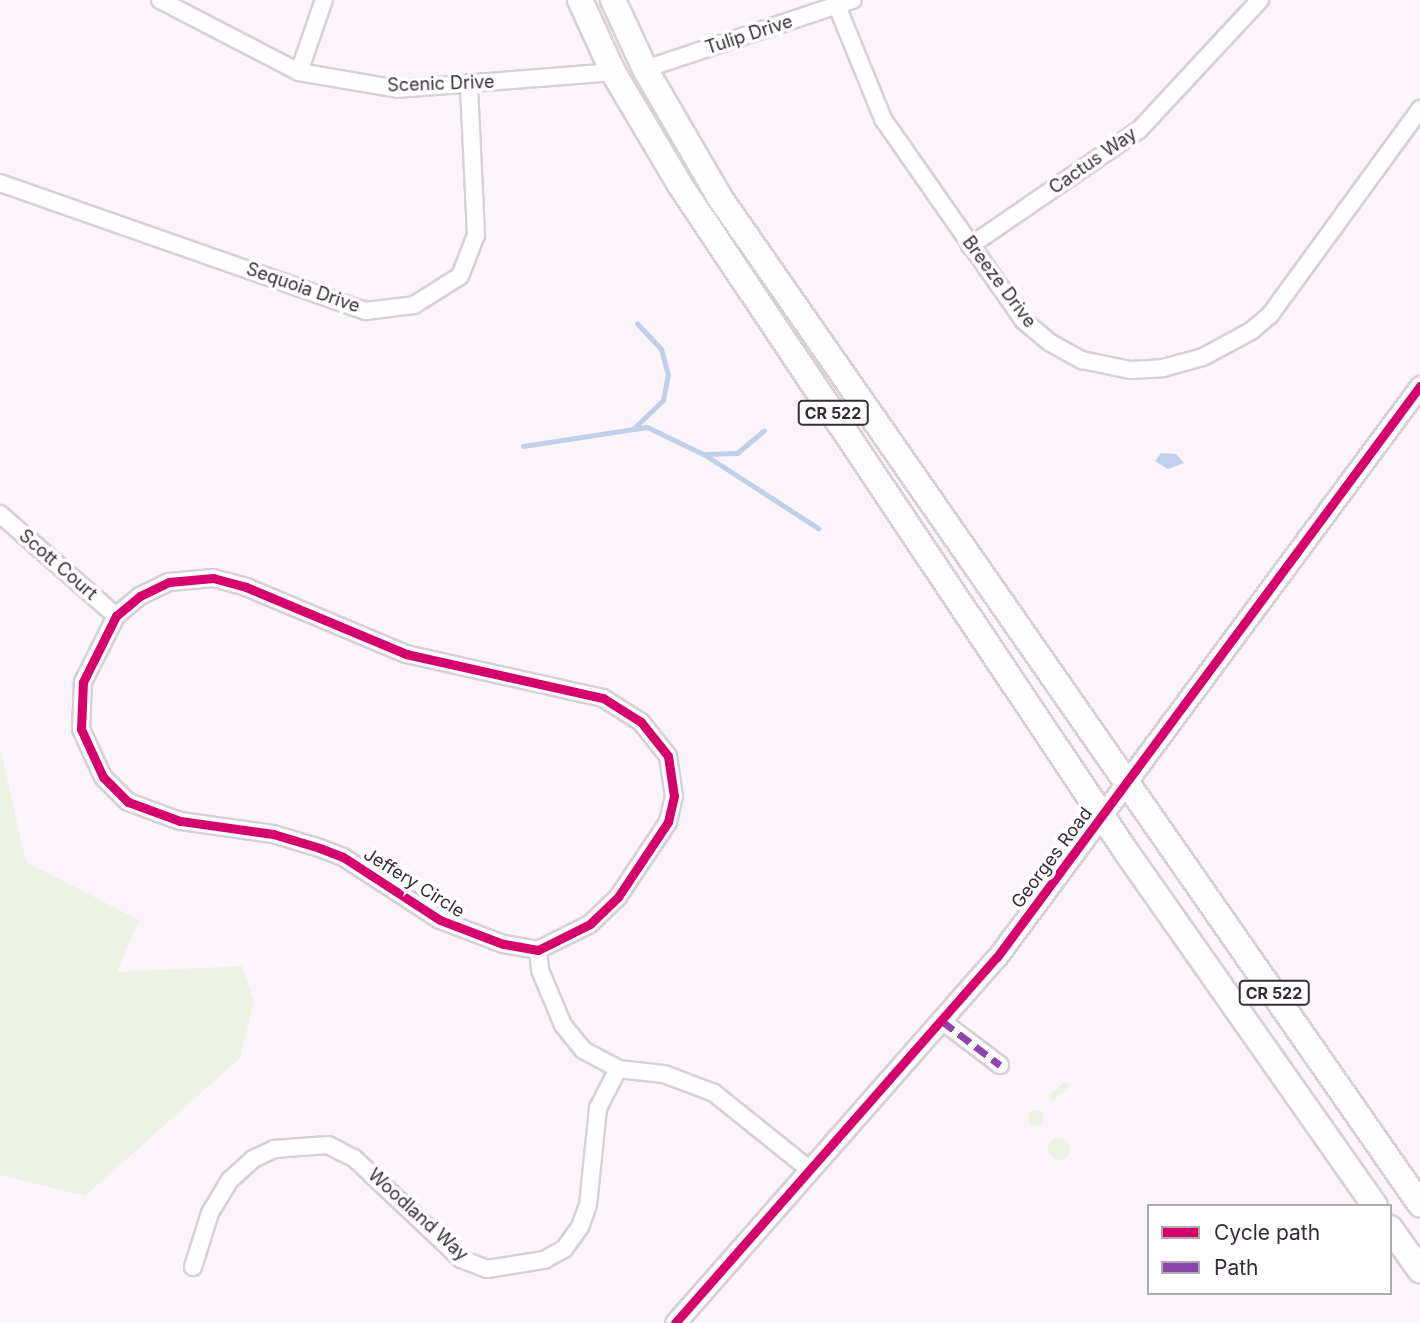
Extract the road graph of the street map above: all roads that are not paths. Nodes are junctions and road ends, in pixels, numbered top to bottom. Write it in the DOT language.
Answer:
graph roads {
  1 [pos="160,0"];
  2 [pos="324,0"];
  3 [pos="580,0"];
  4 [pos="613,0"];
  5 [pos="853,0"];
  6 [pos="1260,0"];
  7 [pos="837,6"];
  8 [pos="645,69"];
  9 [pos="299,72"];
  10 [pos="613,72"];
  11 [pos="469,85"];
  12 [pos="1420,109"];
  13 [pos="0,183"];
  14 [pos="970,246"];
  15 [pos="1420,386"];
  16 [pos="0,514"];
  17 [pos="116,616"];
  18 [pos="1129,782"];
  19 [pos="1103,817"];
  20 [pos="538,950"];
  21 [pos="942,1021"];
  22 [pos="1000,1065"];
  23 [pos="618,1069"];
  24 [pos="810,1170"];
  25 [pos="1374,1204"];
  26 [pos="1420,1204"];
  27 [pos="1392,1231"];
  28 [pos="193,1268"];
  29 [pos="1420,1270"];
  30 [pos="675,1323"];
  1 -- 9 [label="street, Scenic Drive"];
  2 -- 9 [label="street"];
  3 -- 10 [label="main road, CR 522"];
  4 -- 8 [label="main road, CR 522"];
  5 -- 7 [label="street, Tulip Drive"];
  6 -- 14 [label="street, Cactus Way"];
  7 -- 8 [label="street, Tulip Drive"];
  7 -- 14 [label="street, Breeze Drive"];
  8 -- 18 [label="main road, CR 522"];
  9 -- 11 [label="street, Scenic Drive"];
  10 -- 11 [label="street, Scenic Drive"];
  10 -- 19 [label="main road, CR 522"];
  11 -- 13 [label="street, Sequoia Drive"];
  12 -- 14 [label="street, Breeze Drive"];
  15 -- 18 [label="street, Georges Road"];
  16 -- 17 [label="street, Scott Court"];
  17 -- 20 [label="street, Jeffery Circle"];
  17 -- 20 [label="street, Jeffery Circle"];
  18 -- 19 [label="street, Georges Road"];
  18 -- 26 [label="main road, CR 522"];
  19 -- 21 [label="street, Georges Road"];
  19 -- 25 [label="main road, CR 522"];
  20 -- 23 [label="street"];
  21 -- 22 [label="street"];
  21 -- 24 [label="street, Georges Road"];
  23 -- 24 [label="street"];
  23 -- 28 [label="street, Woodland Way"];
  24 -- 30 [label="street, Georges Road"];
  27 -- 29 [label="main road"];
}
